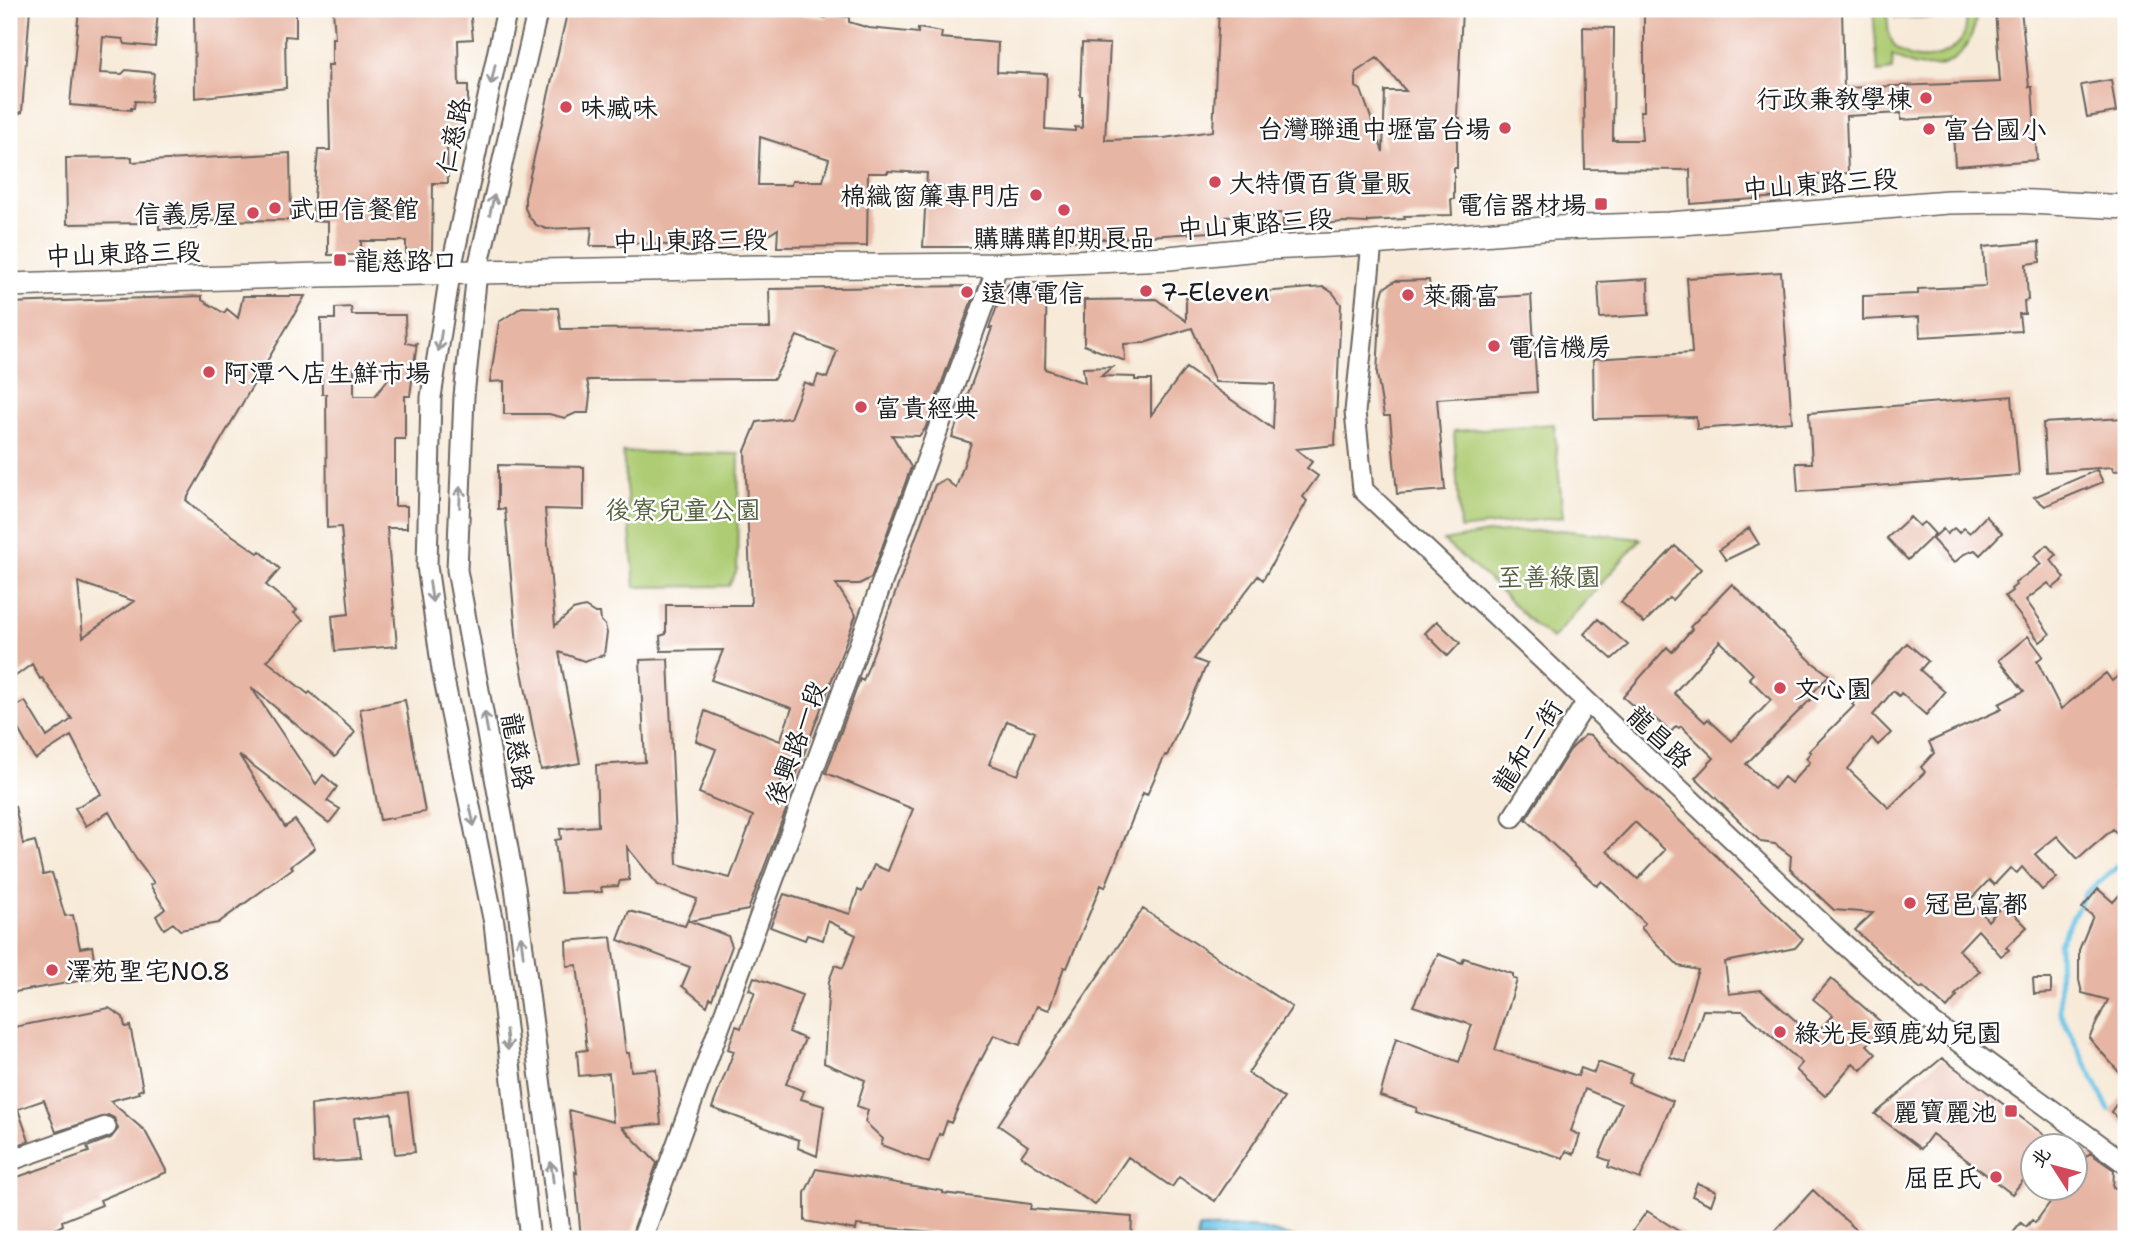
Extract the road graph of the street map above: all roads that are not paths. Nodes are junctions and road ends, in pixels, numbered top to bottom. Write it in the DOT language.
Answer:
graph roads {
  1 [pos="508,9"];
  2 [pos="538,9"];
  3 [pos="2126,207"];
  4 [pos="1372,243"];
  5 [pos="998,265"];
  6 [pos="477,272"];
  7 [pos="450,274"];
  8 [pos="9,285"];
  9 [pos="476,666"];
  10 [pos="442,670"];
  11 [pos="1586,703"];
  12 [pos="1513,817"];
  13 [pos="106,1126"];
  14 [pos="9,1161"];
  15 [pos="2126,1164"];
  16 [pos="530,1239"];
  17 [pos="561,1239"];
  18 [pos="642,1239"];
  1 -- 7 [label="street, 仁慈路, one-way"];
  6 -- 2 [label="street, 仁慈路, one-way"];
  3 -- 4 [label="main road, 中山東路三段"];
  4 -- 5 [label="main road, 中山東路三段"];
  4 -- 11 [label="street, 龍昌路"];
  5 -- 6 [label="main road, 中山東路三段"];
  5 -- 18 [label="street, 後興路一段"];
  6 -- 7 [label="main road, 中山東路三段"];
  9 -- 6 [label="street, 龍慈路, one-way"];
  7 -- 8 [label="main road, 中山東路三段"];
  7 -- 10 [label="street, one-way"];
  9 -- 10 [label="street"];
  17 -- 9 [label="street, 龍慈路, one-way"];
  10 -- 16 [label="street, one-way"];
  11 -- 12 [label="street, 龍和二街"];
  11 -- 15 [label="street, 龍昌路"];
  13 -- 14 [label="street"];
}
